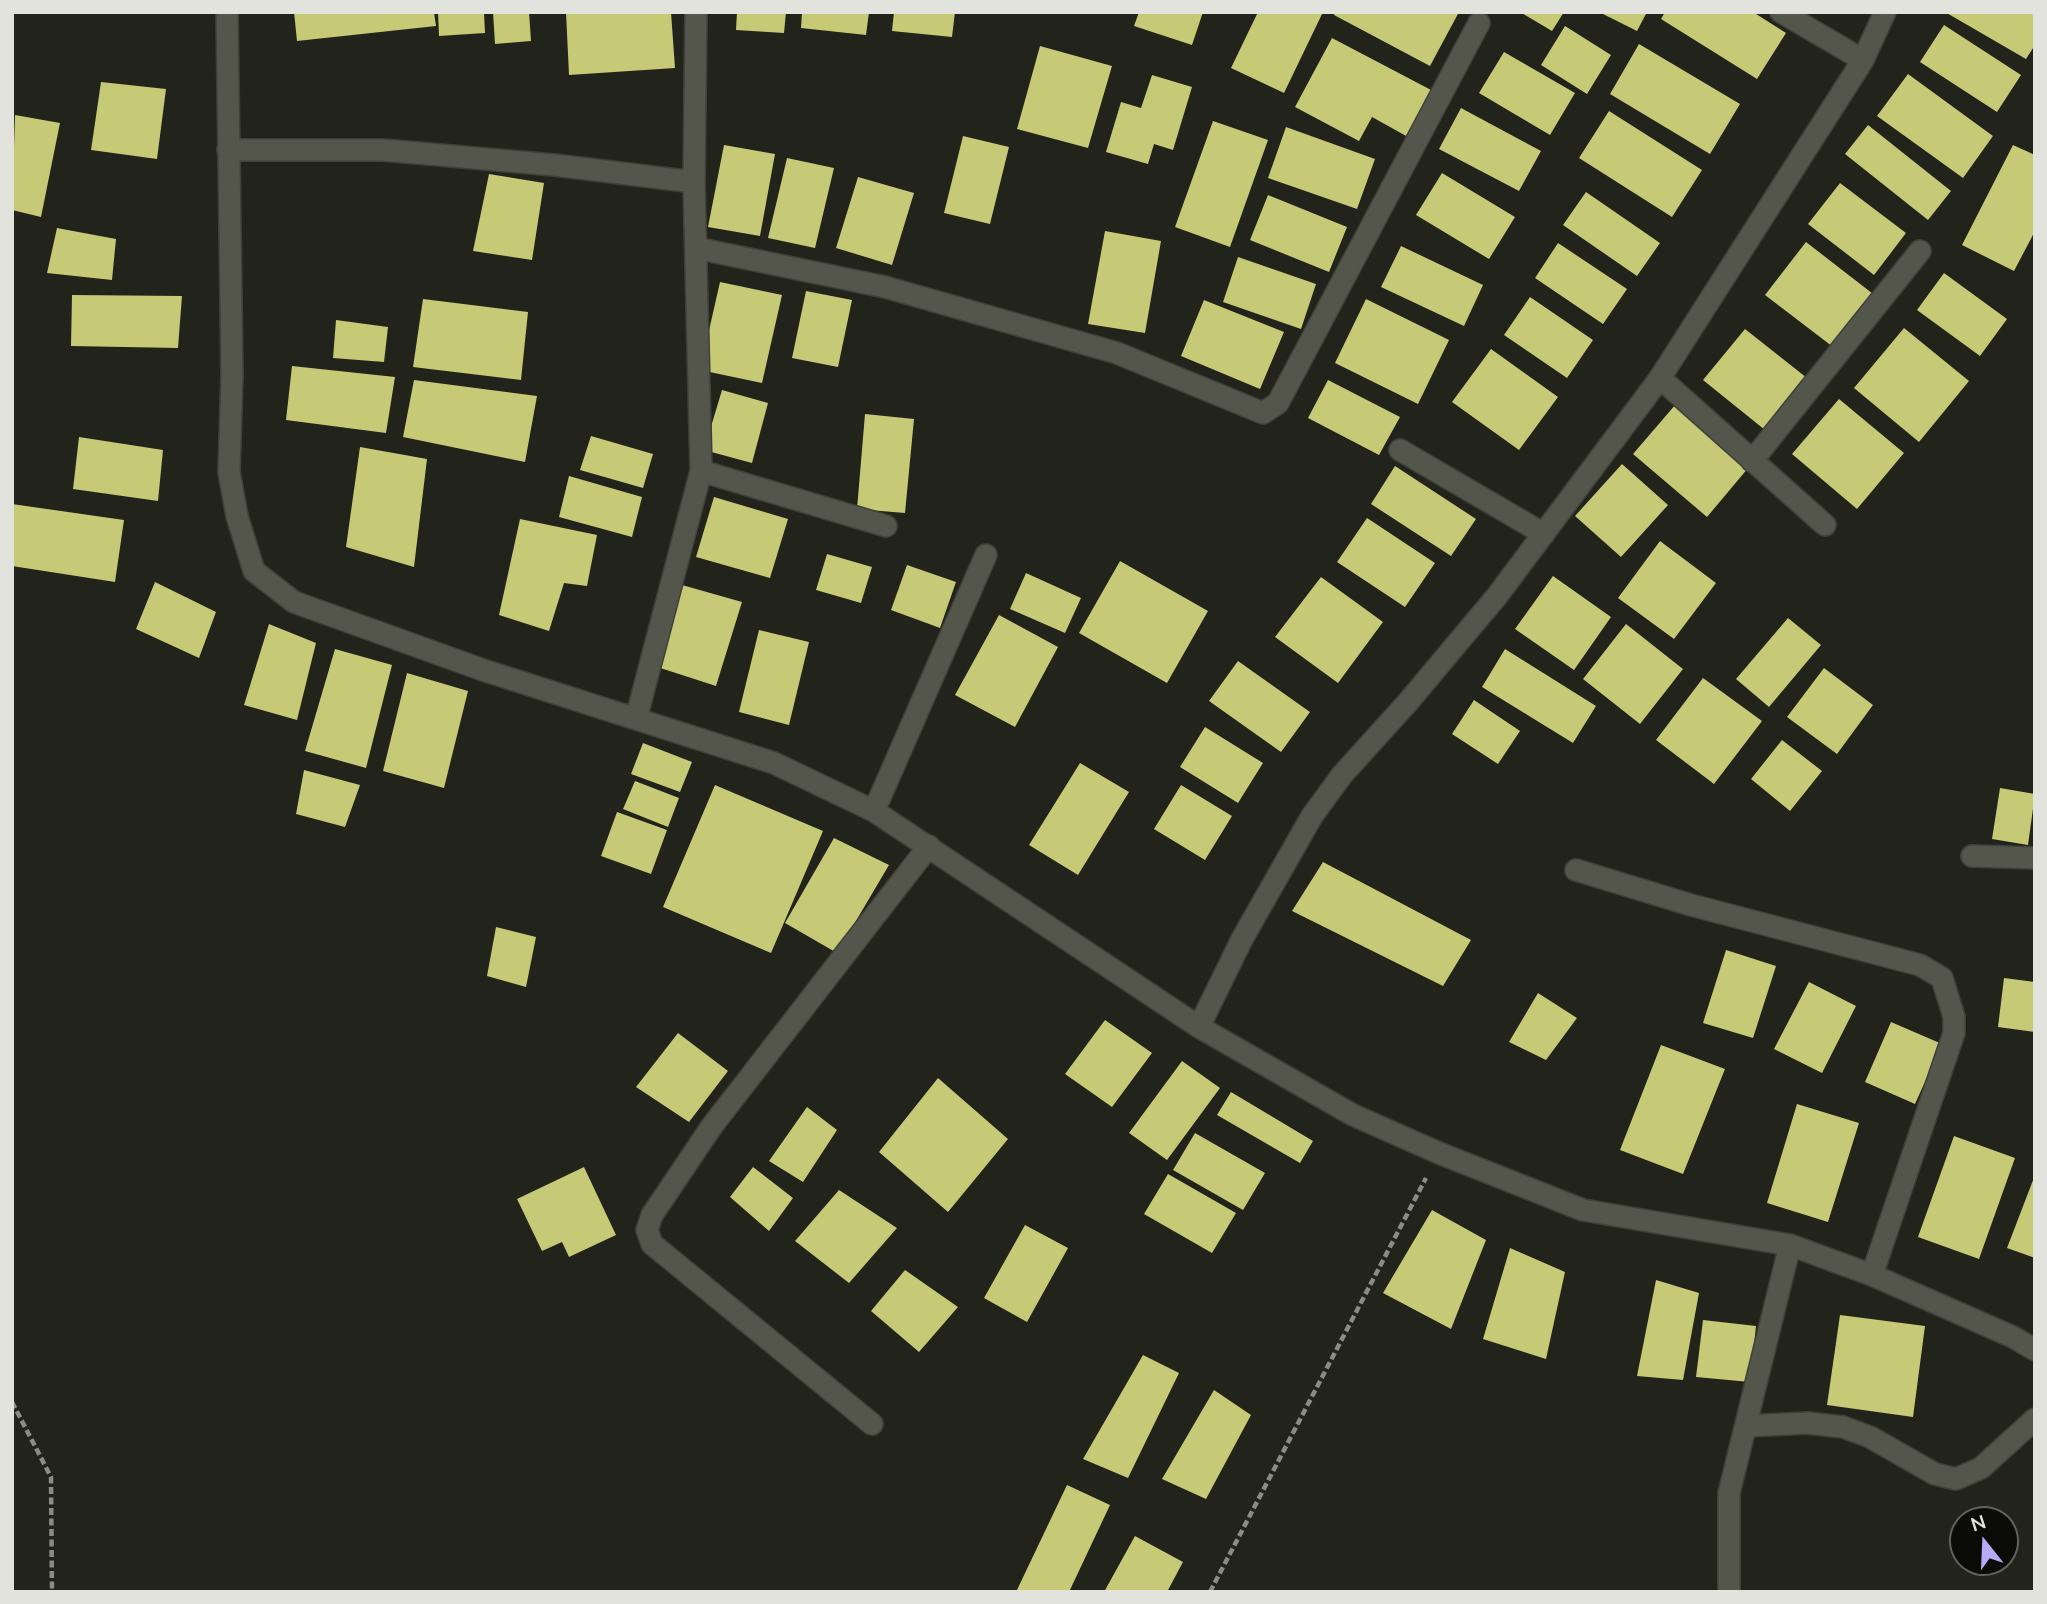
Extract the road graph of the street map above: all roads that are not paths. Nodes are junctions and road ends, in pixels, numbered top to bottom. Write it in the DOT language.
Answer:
graph roads {
  1 [pos="228,12"];
  2 [pos="696,12"];
  3 [pos="1781,12"];
  4 [pos="1885,12"];
  5 [pos="1479,23"];
  6 [pos="1863,60"];
  7 [pos="228,150"];
  8 [pos="694,182"];
  9 [pos="696,248"];
  10 [pos="1920,251"];
  11 [pos="1660,379"];
  12 [pos="1400,450"];
  13 [pos="1752,461"];
  14 [pos="701,471"];
  15 [pos="1825,525"];
  16 [pos="886,526"];
  17 [pos="1544,534"];
  18 [pos="986,555"];
  19 [pos="636,719"];
  20 [pos="874,811"];
  21 [pos="929,846"];
  22 [pos="1972,856"];
  23 [pos="2035,858"];
  24 [pos="1576,870"];
  25 [pos="1199,1027"];
  26 [pos="1790,1245"];
  27 [pos="1872,1275"];
  28 [pos="2035,1350"];
  29 [pos="2035,1419"];
  30 [pos="873,1424"];
  31 [pos="1746,1426"];
  32 [pos="1729,1592"];
  1 -- 7 [label="street"];
  2 -- 8 [label="street"];
  3 -- 6 [label="street"];
  4 -- 6 [label="street"];
  5 -- 9 [label="street"];
  6 -- 11 [label="street"];
  7 -- 8 [label="street"];
  7 -- 19 [label="street"];
  8 -- 9 [label="street"];
  9 -- 14 [label="street"];
  10 -- 13 [label="street"];
  11 -- 13 [label="street"];
  11 -- 17 [label="street"];
  12 -- 17 [label="street"];
  13 -- 15 [label="street"];
  14 -- 16 [label="street"];
  14 -- 19 [label="street"];
  17 -- 25 [label="street"];
  18 -- 20 [label="street"];
  19 -- 20 [label="street"];
  20 -- 21 [label="street"];
  21 -- 25 [label="street"];
  21 -- 30 [label="street"];
  22 -- 23 [label="street"];
  24 -- 27 [label="street"];
  25 -- 26 [label="street"];
  26 -- 27 [label="street"];
  26 -- 31 [label="street"];
  27 -- 28 [label="street"];
  29 -- 31 [label="street"];
  31 -- 32 [label="street"];
}
